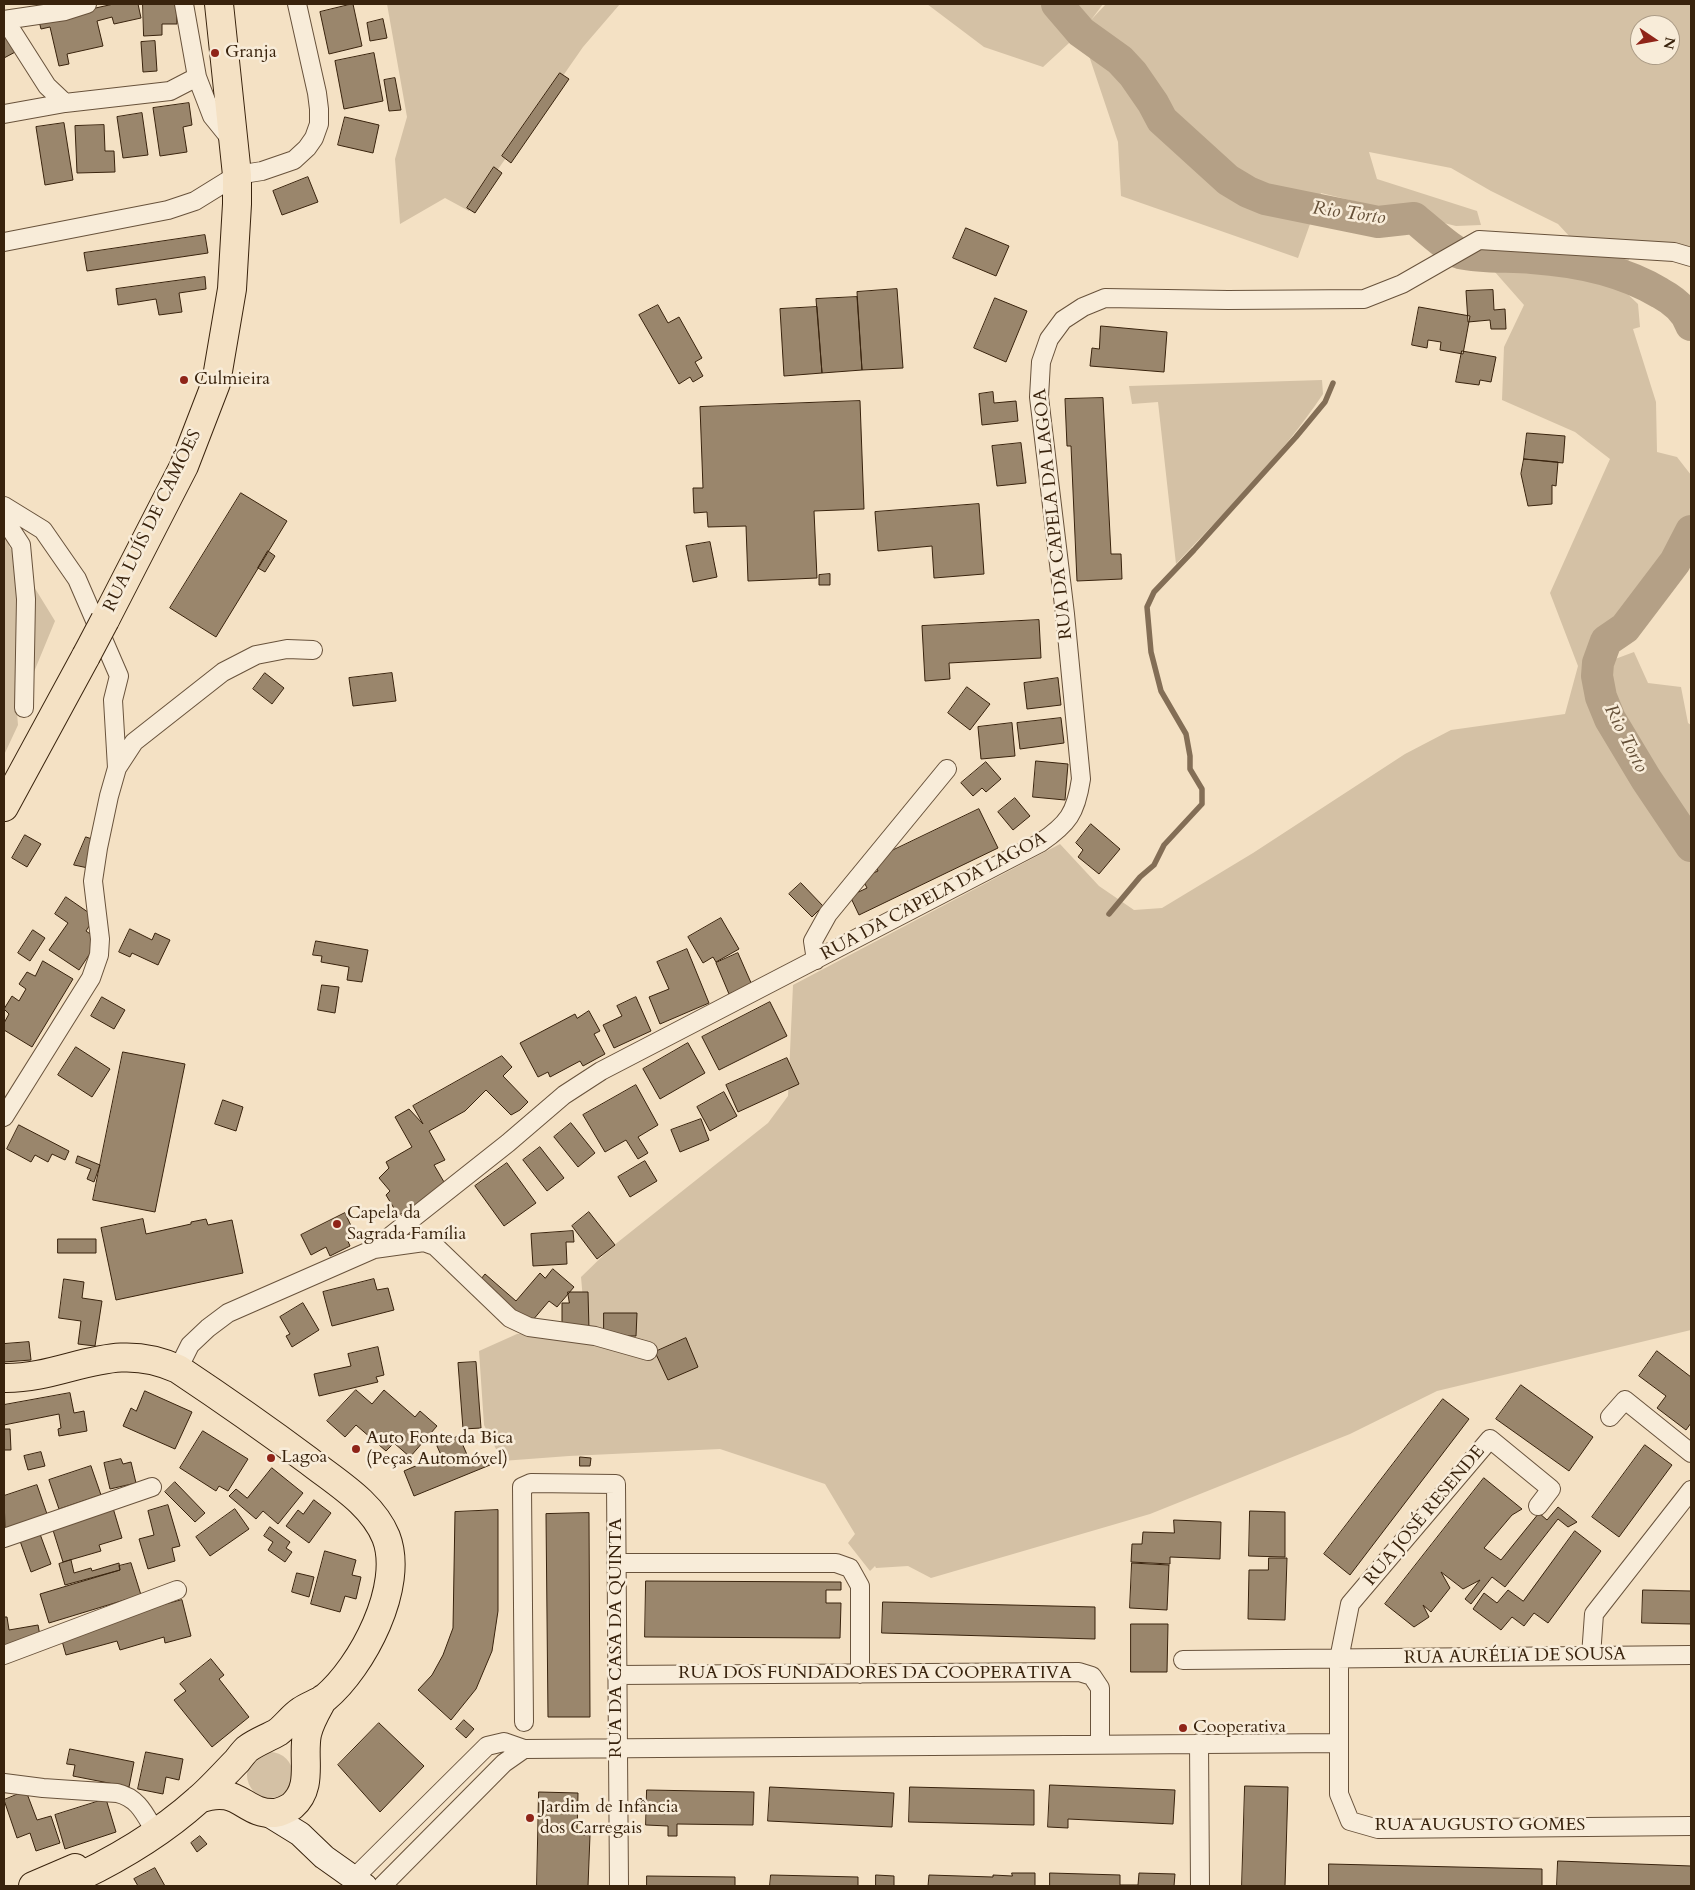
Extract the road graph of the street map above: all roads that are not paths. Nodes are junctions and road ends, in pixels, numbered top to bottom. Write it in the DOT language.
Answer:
graph roads {
  1 [pos="87,4"];
  2 [pos="184,4"];
  3 [pos="219,4"];
  4 [pos="297,4"];
  5 [pos="5,20"];
  6 [pos="197,77"];
  7 [pos="65,103"];
  8 [pos="4,114"];
  9 [pos="233,143"];
  10 [pos="236,175"];
  11 [pos="4,242"];
  12 [pos="1691,257"];
  13 [pos="4,506"];
  14 [pos="4,519"];
  15 [pos="313,650"];
  16 [pos="24,708"];
  17 [pos="117,768"];
  18 [pos="947,768"];
  19 [pos="4,807"];
  20 [pos="816,960"];
  21 [pos="4,1117"];
  22 [pos="374,1249"];
  23 [pos="648,1351"];
  24 [pos="178,1369"];
  25 [pos="4,1378"];
  26 [pos="1610,1417"];
  27 [pos="1691,1453"];
  28 [pos="152,1487"];
  29 [pos="1691,1490"];
  30 [pos="1538,1506"];
  31 [pos="4,1538"];
  32 [pos="616,1563"];
  33 [pos="177,1590"];
  34 [pos="4,1655"];
  35 [pos="1691,1655"];
  36 [pos="1591,1656"];
  37 [pos="1339,1659"];
  38 [pos="1184,1660"];
  39 [pos="860,1674"];
  40 [pos="617,1675"];
  41 [pos="323,1699"];
  42 [pos="524,1722"];
  43 [pos="1199,1743"];
  44 [pos="1339,1743"];
  45 [pos="1100,1745"];
  46 [pos="617,1748"];
  47 [pos="524,1749"];
  48 [pos="248,1751"];
  49 [pos="464,1769"];
  50 [pos="305,1779"];
  51 [pos="4,1784"];
  52 [pos="481,1786"];
  53 [pos="199,1799"];
  54 [pos="255,1808"];
  55 [pos="1691,1826"];
  56 [pos="156,1833"];
  57 [pos="314,1848"];
  58 [pos="128,1849"];
  59 [pos="359,1883"];
  60 [pos="33,1886"];
  61 [pos="60,1886"];
  62 [pos="382,1886"];
  63 [pos="619,1886"];
  64 [pos="1200,1886"];
  1 -- 5 [label="street"];
  2 -- 6 [label="street"];
  3 -- 9 [label="main road, RUA LUÍS DE CAMÕES"];
  4 -- 10 [label="street"];
  5 -- 7 [label="street"];
  6 -- 7 [label="street"];
  6 -- 9 [label="street"];
  7 -- 8 [label="street"];
  9 -- 10 [label="main road, RUA LUÍS DE CAMÕES"];
  10 -- 11 [label="street"];
  10 -- 19 [label="main road, RUA LUÍS DE CAMÕES, bridge"];
  12 -- 20 [label="street, RUA DA CAPELA DA LAGOA"];
  13 -- 17 [label="street"];
  14 -- 16 [label="street"];
  15 -- 17 [label="street"];
  17 -- 21 [label="street"];
  18 -- 20 [label="street"];
  20 -- 22 [label="street, RUA DA CAPELA DA LAGOA"];
  22 -- 23 [label="street"];
  22 -- 24 [label="street, RUA DA CAPELA DA LAGOA"];
  24 -- 25 [label="main road"];
  24 -- 41 [label="main road"];
  26 -- 27 [label="street"];
  28 -- 31 [label="street"];
  29 -- 36 [label="street"];
  30 -- 37 [label="street, RUA JOSÉ RESENDE"];
  32 -- 39 [label="street"];
  32 -- 40 [label="street, RUA DA CASA DA QUINTA"];
  32 -- 42 [label="street, RUA DA CASA DA QUINTA"];
  33 -- 34 [label="street"];
  35 -- 36 [label="street, RUA AURÉLIA DE SOUSA"];
  36 -- 37 [label="street, RUA AURÉLIA DE SOUSA"];
  37 -- 38 [label="street, RUA AURÉLIA DE SOUSA"];
  37 -- 44 [label="street"];
  39 -- 40 [label="street, RUA DOS FUNDADORES DA COOPERATIVA"];
  39 -- 45 [label="street, RUA DOS FUNDADORES DA COOPERATIVA"];
  40 -- 46 [label="street, RUA DA CASA DA QUINTA"];
  41 -- 48 [label="main road"];
  41 -- 50 [label="main road"];
  43 -- 44 [label="street"];
  43 -- 45 [label="street"];
  43 -- 64 [label="street"];
  44 -- 55 [label="street, RUA AUGUSTO GOMES"];
  45 -- 46 [label="street"];
  46 -- 47 [label="street"];
  46 -- 63 [label="street, RUA DA CASA DA QUINTA"];
  47 -- 49 [label="street"];
  47 -- 52 [label="street"];
  48 -- 50 [label="main road"];
  48 -- 53 [label="main road"];
  48 -- 54 [label="main road"];
  49 -- 52 [label="street"];
  49 -- 59 [label="street"];
  50 -- 54 [label="main road"];
  50 -- 57 [label="street"];
  51 -- 56 [label="street"];
  52 -- 62 [label="street"];
  53 -- 54 [label="main road"];
  53 -- 56 [label="main road"];
  54 -- 57 [label="street"];
  56 -- 58 [label="main road"];
  57 -- 59 [label="street"];
  58 -- 60 [label="main road"];
  58 -- 61 [label="main road"];
}
